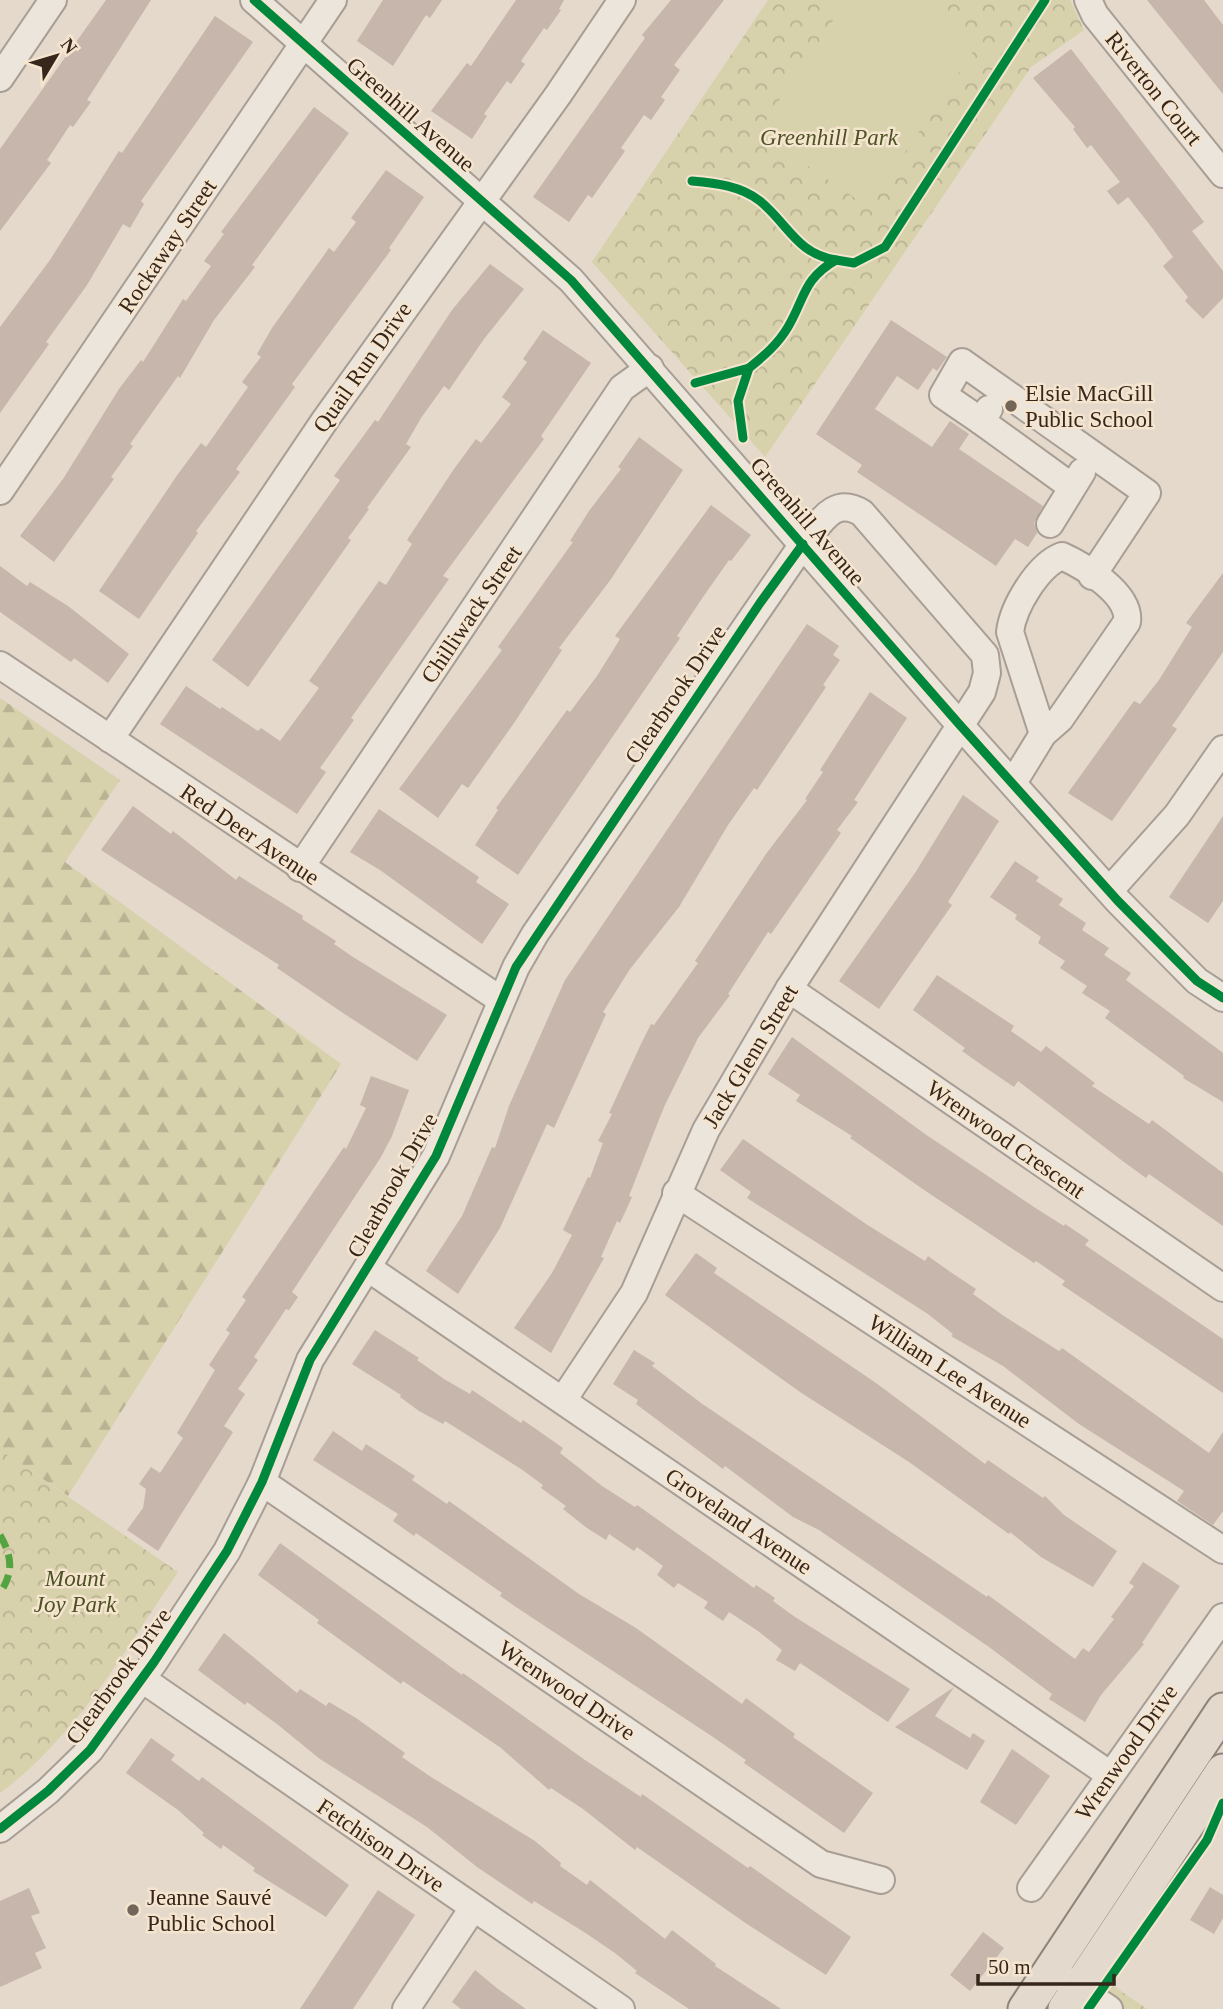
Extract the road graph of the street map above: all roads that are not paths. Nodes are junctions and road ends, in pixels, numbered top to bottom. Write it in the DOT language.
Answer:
graph roads {
  1 [pos="53,0"];
  2 [pos="254,0"];
  3 [pos="333,0"];
  4 [pos="622,0"];
  5 [pos="1088,0"];
  6 [pos="303,44"];
  7 [pos="0,78"];
  8 [pos="1223,174"];
  9 [pos="481,201"];
  10 [pos="649,368"];
  11 [pos="1001,390"];
  12 [pos="1044,420"];
  13 [pos="981,421"];
  14 [pos="1022,452"];
  15 [pos="1093,456"];
  16 [pos="1072,487"];
  17 [pos="0,491"];
  18 [pos="1050,524"];
  19 [pos="803,544"];
  20 [pos="1092,576"];
  21 [pos="0,665"];
  22 [pos="1024,684"];
  23 [pos="1065,713"];
  24 [pos="959,724"];
  25 [pos="1043,734"];
  26 [pos="110,739"];
  27 [pos="1223,750"];
  28 [pos="1013,783"];
  29 [pos="300,867"];
  30 [pos="1110,890"];
  31 [pos="789,989"];
  32 [pos="1223,998"];
  33 [pos="501,1000"];
  34 [pos="676,1193"];
  35 [pos="368,1268"];
  36 [pos="1223,1288"];
  37 [pos="563,1400"];
  38 [pos="262,1482"];
  39 [pos="1223,1550"];
  40 [pos="1223,1617"];
  41 [pos="142,1679"];
  42 [pos="1223,1710"];
  43 [pos="1223,1771"];
  44 [pos="1109,1774"];
  45 [pos="0,1829"];
  46 [pos="881,1880"];
  47 [pos="1031,1888"];
  48 [pos="473,1908"];
  49 [pos="1051,1970"];
  50 [pos="1072,1999"];
  51 [pos="406,2009"];
  52 [pos="621,2009"];
  53 [pos="1024,2009"];
  54 [pos="1109,2009"];
  1 -- 7 [label="street"];
  2 -- 6 [label="street, Greenhill Avenue"];
  3 -- 6 [label="street, Rockaway Street"];
  4 -- 9 [label="street, Quail Run Drive"];
  5 -- 8 [label="street, Riverton Court"];
  6 -- 9 [label="street, Greenhill Avenue"];
  6 -- 17 [label="street, Rockaway Street"];
  9 -- 10 [label="street, Greenhill Avenue"];
  9 -- 26 [label="street, Quail Run Drive"];
  10 -- 19 [label="street, Greenhill Avenue"];
  10 -- 29 [label="street, Chilliwack Street"];
  11 -- 12 [label="street"];
  11 -- 13 [label="street"];
  11 -- 13 [label="street"];
  12 -- 14 [label="street"];
  12 -- 15 [label="street"];
  13 -- 14 [label="street"];
  14 -- 16 [label="street"];
  15 -- 16 [label="street"];
  15 -- 20 [label="street"];
  16 -- 18 [label="street"];
  19 -- 24 [label="street, Greenhill Avenue"];
  19 -- 24 [label="street, Clearbrook Drive"];
  19 -- 33 [label="street, Clearbrook Drive"];
  20 -- 22 [label="street"];
  20 -- 23 [label="street"];
  21 -- 26 [label="street, Red Deer Avenue"];
  22 -- 23 [label="street"];
  22 -- 25 [label="street"];
  23 -- 25 [label="street"];
  24 -- 28 [label="street, Greenhill Avenue"];
  24 -- 31 [label="street, Jack Glenn Street"];
  25 -- 28 [label="street"];
  26 -- 29 [label="street, Red Deer Avenue"];
  27 -- 30 [label="street"];
  28 -- 30 [label="street, Greenhill Avenue"];
  29 -- 33 [label="street, Red Deer Avenue"];
  30 -- 32 [label="street, Greenhill Avenue"];
  31 -- 34 [label="street, Jack Glenn Street"];
  31 -- 36 [label="street, Wrenwood Crescent"];
  33 -- 35 [label="street, Clearbrook Drive"];
  34 -- 37 [label="street, Jack Glenn Street"];
  34 -- 39 [label="street, William Lee Avenue"];
  35 -- 37 [label="street, Groveland Avenue"];
  35 -- 38 [label="street, Clearbrook Drive"];
  37 -- 44 [label="street, Groveland Avenue"];
  38 -- 41 [label="street, Clearbrook Drive"];
  38 -- 46 [label="street, Wrenwood Drive"];
  40 -- 44 [label="street, Wrenwood Drive"];
  41 -- 45 [label="street, Clearbrook Drive"];
  41 -- 48 [label="street, Fetchison Drive"];
  42 -- 49 [label="main road"];
  43 -- 50 [label="main road"];
  44 -- 47 [label="street, Wrenwood Drive"];
  48 -- 51 [label="street"];
  48 -- 52 [label="street, Fetchison Drive"];
  49 -- 50 [label="street"];
  49 -- 53 [label="main road"];
  50 -- 54 [label="street"];
}
